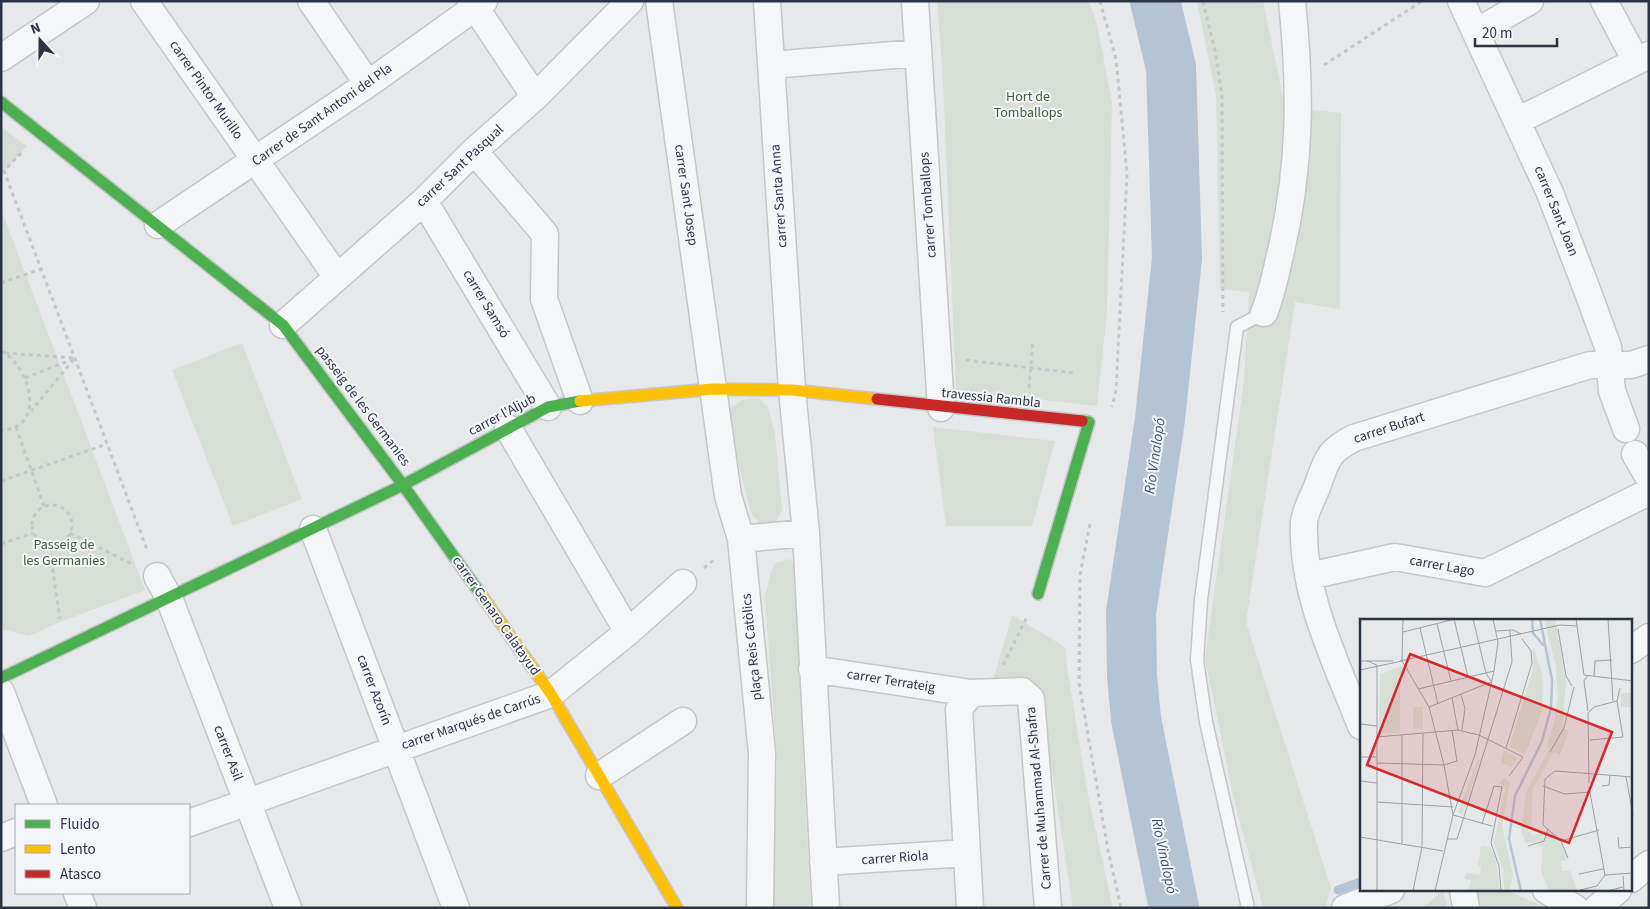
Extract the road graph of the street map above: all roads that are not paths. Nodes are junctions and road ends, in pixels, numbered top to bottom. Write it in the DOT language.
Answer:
graph roads {
  1 [pos="86,1"];
  2 [pos="144,1"];
  3 [pos="310,1"];
  4 [pos="630,1"];
  5 [pos="659,1"];
  6 [pos="767,1"];
  7 [pos="915,1"];
  8 [pos="1292,1"];
  9 [pos="1461,1"];
  10 [pos="1530,1"];
  11 [pos="1604,1"];
  12 [pos="477,3"];
  13 [pos="1476,32"];
  14 [pos="918,53"];
  15 [pos="1,58"];
  16 [pos="1642,58"];
  17 [pos="771,65"];
  18 [pos="368,84"];
  19 [pos="535,97"];
  20 [pos="1,102"];
  21 [pos="1517,122"];
  22 [pos="474,151"];
  23 [pos="256,161"];
  24 [pos="424,201"];
  25 [pos="158,225"];
  26 [pos="337,277"];
  27 [pos="1264,313"];
  28 [pos="283,325"];
  29 [pos="1649,359"];
  30 [pos="1610,364"];
  31 [pos="713,389"];
  32 [pos="792,390"];
  33 [pos="580,401"];
  34 [pos="548,407"];
  35 [pos="941,408"];
  36 [pos="508,428"];
  37 [pos="1626,429"];
  38 [pos="1635,454"];
  39 [pos="1649,478"];
  40 [pos="403,485"];
  41 [pos="1649,492"];
  42 [pos="313,529"];
  43 [pos="806,533"];
  44 [pos="741,539"];
  45 [pos="1308,576"];
  46 [pos="683,583"];
  47 [pos="163,587"];
  48 [pos="1038,594"];
  49 [pos="628,632"];
  50 [pos="1649,637"];
  51 [pos="1632,649"];
  52 [pos="812,669"];
  53 [pos="1,678"];
  54 [pos="1,692"];
  55 [pos="980,693"];
  56 [pos="551,694"];
  57 [pos="683,721"];
  58 [pos="1360,723"];
  59 [pos="396,749"];
  60 [pos="600,776"];
  61 [pos="247,802"];
  62 [pos="44,804"];
  63 [pos="190,823"];
  64 [pos="15,832"];
  65 [pos="1,838"];
  66 [pos="967,853"];
  67 [pos="823,862"];
  68 [pos="1649,864"];
  69 [pos="1632,878"];
  70 [pos="1386,892"];
  71 [pos="1463,892"];
  72 [pos="1549,892"];
  73 [pos="1616,892"];
  74 [pos="78,894"];
  75 [pos="83,908"];
  76 [pos="288,908"];
  77 [pos="456,908"];
  78 [pos="677,908"];
  79 [pos="760,908"];
  80 [pos="826,908"];
  81 [pos="970,908"];
  82 [pos="1048,908"];
  83 [pos="1248,908"];
  84 [pos="1345,908"];
  85 [pos="1466,908"];
  86 [pos="1575,908"];
  87 [pos="1597,908"];
  1 -- 15 [label="street"];
  2 -- 23 [label="street, carrer Pintor Murillo"];
  3 -- 18 [label="street"];
  4 -- 19 [label="street, carrer Sant Pasqual"];
  5 -- 31 [label="street, carrer Sant Josep"];
  6 -- 17 [label="street, carrer Santa Anna"];
  7 -- 14 [label="street, carrer Tomballops"];
  8 -- 27 [label="street"];
  9 -- 13 [label="street, carrer Sant Joan"];
  10 -- 13 [label="street"];
  11 -- 16 [label="street"];
  12 -- 18 [label="street, Carrer de Sant Antoni del Pla"];
  12 -- 19 [label="street"];
  13 -- 21 [label="street, carrer Sant Joan"];
  14 -- 17 [label="street"];
  14 -- 35 [label="street, carrer Tomballops"];
  16 -- 21 [label="street"];
  17 -- 32 [label="street, carrer Santa Anna"];
  18 -- 23 [label="street, Carrer de Sant Antoni del Pla"];
  19 -- 22 [label="street, carrer Sant Pasqual"];
  20 -- 25 [label="street, passeig de les Germanies"];
  21 -- 30 [label="street, carrer Sant Joan"];
  22 -- 24 [label="street, carrer Sant Pasqual"];
  22 -- 33 [label="street"];
  23 -- 25 [label="street, Carrer de Sant Antoni del Pla"];
  23 -- 26 [label="street, carrer Pintor Murillo"];
  24 -- 26 [label="street, carrer Sant Pasqual"];
  24 -- 34 [label="street, carrer Samsó"];
  25 -- 28 [label="street, passeig de les Germanies"];
  26 -- 28 [label="street, carrer Sant Pasqual"];
  27 -- 83 [label="lane"];
  28 -- 40 [label="street, passeig de les Germanies"];
  29 -- 30 [label="street, carrer Bufart"];
  30 -- 37 [label="street, carrer Sant Joan"];
  30 -- 45 [label="street, carrer Bufart"];
  31 -- 32 [label="street, travessia Rambla"];
  31 -- 33 [label="street, carrer l'Aljub"];
  31 -- 44 [label="street, plaça Reis Catòlics"];
  32 -- 35 [label="street, travessia Rambla"];
  32 -- 43 [label="street"];
  33 -- 34 [label="street, carrer l'Aljub"];
  34 -- 36 [label="street, carrer l'Aljub"];
  35 -- 48 [label="street, travessia Rambla"];
  36 -- 40 [label="street, carrer l'Aljub"];
  36 -- 49 [label="street"];
  38 -- 39 [label="street"];
  40 -- 42 [label="street, passeig de les Germanies"];
  40 -- 56 [label="street, carrer Genaro Calatayud"];
  41 -- 45 [label="street, carrer Lago"];
  42 -- 47 [label="street, passeig de les Germanies"];
  42 -- 59 [label="street, carrer Azorín"];
  43 -- 44 [label="street"];
  43 -- 52 [label="street"];
  44 -- 79 [label="street, plaça Reis Catòlics"];
  45 -- 58 [label="street, carrer Bufart"];
  46 -- 49 [label="street, carrer Marqués de Carrús"];
  47 -- 53 [label="street, passeig de les Germanies"];
  47 -- 61 [label="street, carrer Asil"];
  49 -- 56 [label="street, carrer Marqués de Carrús"];
  50 -- 51 [label="street"];
  52 -- 55 [label="street, carrer Terrateig"];
  52 -- 67 [label="street"];
  54 -- 62 [label="street"];
  55 -- 66 [label="street"];
  55 -- 82 [label="street, Carrer de Muhammad Al-Shafra"];
  56 -- 59 [label="street, carrer Marqués de Carrús"];
  56 -- 60 [label="street, carrer Genaro Calatayud"];
  57 -- 60 [label="street"];
  59 -- 61 [label="street, carrer Marqués de Carrús"];
  59 -- 77 [label="street, carrer Azorín"];
  60 -- 78 [label="street, carrer Genaro Calatayud"];
  61 -- 63 [label="street, carrer Marqués de Carrús"];
  61 -- 76 [label="street, carrer Asil"];
  64 -- 65 [label="street"];
  66 -- 67 [label="street, carrer Riola"];
  66 -- 81 [label="street"];
  67 -- 80 [label="street"];
  68 -- 69 [label="street"];
  70 -- 84 [label="street"];
  71 -- 85 [label="street"];
  72 -- 86 [label="street"];
  73 -- 87 [label="street"];
  74 -- 75 [label="street"];
}
